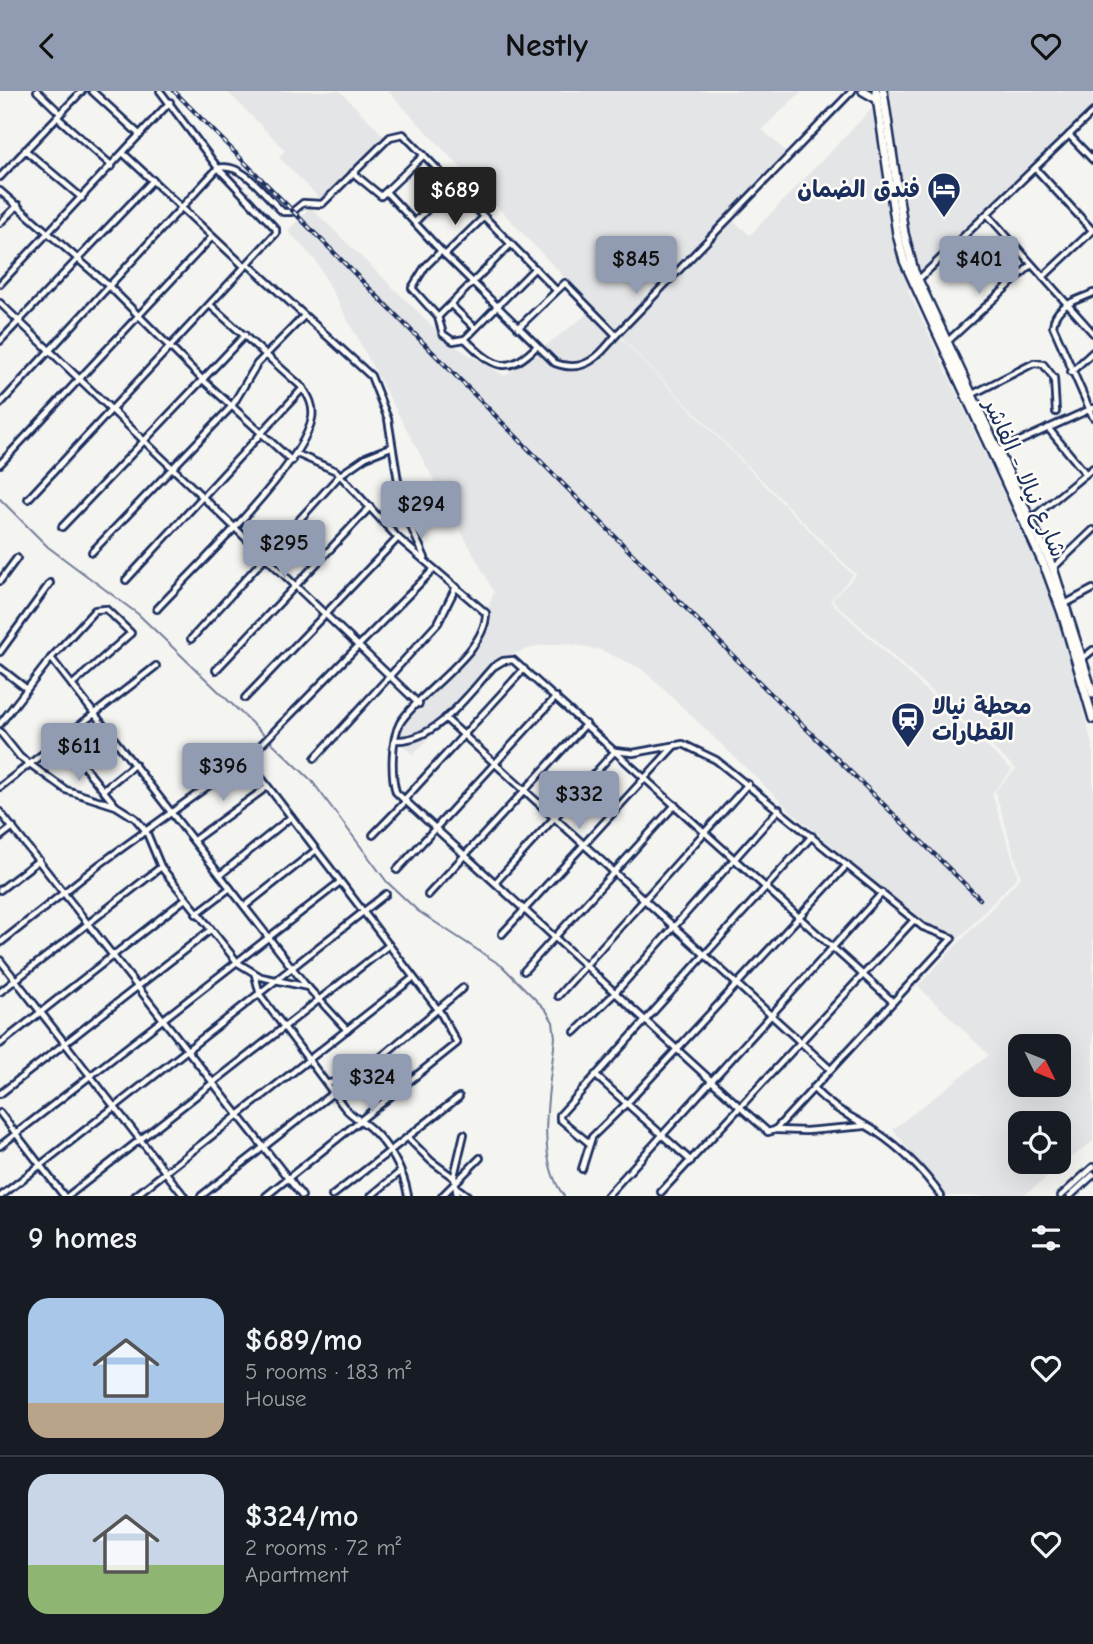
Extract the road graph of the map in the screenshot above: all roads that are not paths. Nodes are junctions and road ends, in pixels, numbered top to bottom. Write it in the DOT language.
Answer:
graph roads {
  1 [pos="37,91"];
  2 [pos="82,91"];
  3 [pos="92,91"];
  4 [pos="160,91"];
  5 [pos="863,91"];
  6 [pos="883,91"];
  7 [pos="851,92"];
  8 [pos="876,95"];
  9 [pos="170,102"];
  10 [pos="1093,112"];
  11 [pos="59,115"];
  12 [pos="140,135"];
  13 [pos="1069,135"];
  14 [pos="886,139"];
  15 [pos="25,150"];
  16 [pos="123,153"];
  17 [pos="424,155"];
  18 [pos="1093,160"];
  19 [pos="112,166"];
  20 [pos="218,168"];
  21 [pos="1035,169"];
  22 [pos="353,173"];
  23 [pos="0,177"];
  24 [pos="153,180"];
  25 [pos="452,184"];
  26 [pos="0,191"];
  27 [pos="387,193"];
  28 [pos="82,198"];
  29 [pos="18,205"];
  30 [pos="184,208"];
  31 [pos="987,214"];
  32 [pos="484,217"];
  33 [pos="415,222"];
  34 [pos="0,223"];
  35 [pos="1093,230"];
  36 [pos="51,233"];
  37 [pos="212,236"];
  38 [pos="511,244"];
  39 [pos="443,253"];
  40 [pos="79,259"];
  41 [pos="907,260"];
  42 [pos="246,265"];
  43 [pos="1031,265"];
  44 [pos="535,268"];
  45 [pos="1042,277"];
  46 [pos="918,280"];
  47 [pos="473,283"];
  48 [pos="0,284"];
  49 [pos="110,287"];
  50 [pos="556,290"];
  51 [pos="1093,293"];
  52 [pos="925,301"];
  53 [pos="0,303"];
  54 [pos="1066,303"];
  55 [pos="210,305"];
  56 [pos="451,305"];
  57 [pos="497,307"];
  58 [pos="139,314"];
  59 [pos="304,316"];
  60 [pos="438,317"];
  61 [pos="19,321"];
  62 [pos="475,328"];
  63 [pos="518,328"];
  64 [pos="1093,333"];
  65 [pos="245,335"];
  66 [pos="616,335"];
  67 [pos="465,339"];
  68 [pos="0,341"];
  69 [pos="946,343"];
  70 [pos="171,347"];
  71 [pos="537,347"];
  72 [pos="50,351"];
  73 [pos="1093,352"];
  74 [pos="266,353"];
  75 [pos="1072,372"];
  76 [pos="79,379"];
  77 [pos="203,380"];
  78 [pos="303,387"];
  79 [pos="971,396"];
  80 [pos="0,404"];
  81 [pos="232,405"];
  82 [pos="1091,409"];
  83 [pos="111,410"];
  84 [pos="1056,412"];
  85 [pos="1093,417"];
  86 [pos="1048,428"];
  87 [pos="263,432"];
  88 [pos="143,440"];
  89 [pos="391,447"];
  90 [pos="997,452"];
  91 [pos="297,454"];
  92 [pos="292,461"];
  93 [pos="0,464"];
  94 [pos="172,468"];
  95 [pos="1093,468"];
  96 [pos="1086,474"];
  97 [pos="340,475"];
  98 [pos="202,497"];
  99 [pos="28,499"];
  100 [pos="370,507"];
  101 [pos="1031,519"];
  102 [pos="62,527"];
  103 [pos="233,527"];
  104 [pos="1093,530"];
  105 [pos="398,538"];
  106 [pos="92,552"];
  107 [pos="17,558"];
  108 [pos="266,558"];
  109 [pos="427,562"];
  110 [pos="1053,568"];
  111 [pos="435,569"];
  112 [pos="126,580"];
  113 [pos="0,581"];
  114 [pos="50,583"];
  115 [pos="295,586"];
  116 [pos="456,587"];
  117 [pos="1093,589"];
  118 [pos="1063,605"];
  119 [pos="157,609"];
  120 [pos="325,614"];
  121 [pos="191,639"];
  122 [pos="358,646"];
  123 [pos="1093,649"];
  124 [pos="0,652"];
  125 [pos="51,658"];
  126 [pos="1083,658"];
  127 [pos="156,666"];
  128 [pos="0,668"];
  129 [pos="524,669"];
  130 [pos="216,670"];
  131 [pos="390,676"];
  132 [pos="72,685"];
  133 [pos="27,689"];
  134 [pos="1093,694"];
  135 [pos="556,697"];
  136 [pos="246,698"];
  137 [pos="419,704"];
  138 [pos="94,712"];
  139 [pos="444,717"];
  140 [pos="1093,719"];
  141 [pos="0,724"];
  142 [pos="586,724"];
  143 [pos="0,732"];
  144 [pos="464,735"];
  145 [pos="61,738"];
  146 [pos="396,740"];
  147 [pos="676,744"];
  148 [pos="615,751"];
  149 [pos="314,758"];
  150 [pos="247,759"];
  151 [pos="495,762"];
  152 [pos="28,764"];
  153 [pos="135,764"];
  154 [pos="645,777"];
  155 [pos="748,784"];
  156 [pos="267,786"];
  157 [pos="0,787"];
  158 [pos="103,790"];
  159 [pos="526,790"];
  160 [pos="405,800"];
  161 [pos="675,805"];
  162 [pos="116,806"];
  163 [pos="779,809"];
  164 [pos="0,812"];
  165 [pos="174,813"];
  166 [pos="291,817"];
  167 [pos="555,817"];
  168 [pos="13,827"];
  169 [pos="435,828"];
  170 [pos="145,831"];
  171 [pos="705,832"];
  172 [pos="373,835"];
  173 [pos="812,836"];
  174 [pos="0,837"];
  175 [pos="194,840"];
  176 [pos="584,844"];
  177 [pos="316,850"];
  178 [pos="465,855"];
  179 [pos="39,860"];
  180 [pos="736,860"];
  181 [pos="847,865"];
  182 [pos="161,867"];
  183 [pos="397,870"];
  184 [pos="615,872"];
  185 [pos="220,875"];
  186 [pos="340,882"];
  187 [pos="495,883"];
  188 [pos="765,886"];
  189 [pos="230,888"];
  190 [pos="0,890"];
  191 [pos="63,893"];
  192 [pos="882,893"];
  193 [pos="386,894"];
  194 [pos="428,895"];
  195 [pos="185,899"];
  196 [pos="645,899"];
  197 [pos="245,907"];
  198 [pos="524,910"];
  199 [pos="363,912"];
  200 [pos="196,914"];
  201 [pos="799,917"];
  202 [pos="914,920"];
  203 [pos="87,925"];
  204 [pos="674,926"];
  205 [pos="209,931"];
  206 [pos="502,934"];
  207 [pos="269,937"];
  208 [pos="555,938"];
  209 [pos="0,943"];
  210 [pos="388,945"];
  211 [pos="832,947"];
  212 [pos="704,954"];
  213 [pos="112,957"];
  214 [pos="0,960"];
  215 [pos="238,963"];
  216 [pos="585,965"];
  217 [pos="294,969"];
  218 [pos="524,971"];
  219 [pos="862,974"];
  220 [pos="255,975"];
  221 [pos="413,978"];
  222 [pos="16,980"];
  223 [pos="279,980"];
  224 [pos="737,984"];
  225 [pos="137,988"];
  226 [pos="307,988"];
  227 [pos="463,988"];
  228 [pos="0,992"];
  229 [pos="615,993"];
  230 [pos="260,995"];
  231 [pos="558,996"];
  232 [pos="892,1001"];
  233 [pos="319,1002"];
  234 [pos="438,1009"];
  235 [pos="40,1012"];
  236 [pos="770,1014"];
  237 [pos="163,1020"];
  238 [pos="645,1020"];
  239 [pos="285,1028"];
  240 [pos="347,1030"];
  241 [pos="575,1032"];
  242 [pos="800,1042"];
  243 [pos="0,1044"];
  244 [pos="65,1044"];
  245 [pos="677,1050"];
  246 [pos="187,1051"];
  247 [pos="310,1059"];
  248 [pos="830,1069"];
  249 [pos="595,1075"];
  250 [pos="90,1076"];
  251 [pos="710,1080"];
  252 [pos="328,1083"];
  253 [pos="213,1084"];
  254 [pos="813,1089"];
  255 [pos="334,1092"];
  256 [pos="0,1094"];
  257 [pos="459,1097"];
  258 [pos="627,1103"];
  259 [pos="740,1107"];
  260 [pos="115,1108"];
  261 [pos="0,1113"];
  262 [pos="238,1116"];
  263 [pos="359,1122"];
  264 [pos="866,1126"];
  265 [pos="775,1130"];
  266 [pos="16,1134"];
  267 [pos="464,1134"];
  268 [pos="661,1134"];
  269 [pos="408,1137"];
  270 [pos="140,1140"];
  271 [pos="589,1143"];
  272 [pos="0,1146"];
  273 [pos="262,1147"];
  274 [pos="390,1151"];
  275 [pos="480,1158"];
  276 [pos="691,1161"];
  277 [pos="41,1166"];
  278 [pos="1093,1167"];
  279 [pos="582,1169"];
  280 [pos="165,1173"];
  281 [pos="400,1173"];
  282 [pos="1093,1175"];
  283 [pos="288,1179"];
  284 [pos="455,1180"];
  285 [pos="457,1188"];
  286 [pos="660,1192"];
  287 [pos="1,1196"];
  288 [pos="66,1196"];
  289 [pos="135,1196"];
  290 [pos="184,1196"];
  291 [pos="201,1196"];
  292 [pos="266,1196"];
  293 [pos="302,1196"];
  294 [pos="332,1196"];
  295 [pos="371,1196"];
  296 [pos="408,1196"];
  297 [pos="442,1196"];
  298 [pos="457,1196"];
  299 [pos="468,1196"];
  300 [pos="607,1196"];
  301 [pos="941,1196"];
  302 [pos="1061,1196"];
  303 [pos="1070,1196"];
  1 -- 11 [label="street"];
  2 -- 11 [label="street"];
  3 -- 12 [label="street"];
  4 -- 9 [label="street"];
  5 -- 8 [label="highway"];
  6 -- 14 [label="highway"];
  7 -- 66 [label="street"];
  8 -- 14 [label="highway"];
  9 -- 12 [label="street"];
  9 -- 20 [label="street"];
  10 -- 13 [label="street"];
  11 -- 15 [label="street"];
  11 -- 19 [label="street"];
  12 -- 16 [label="street"];
  13 -- 18 [label="street"];
  13 -- 21 [label="street"];
  14 -- 41 [label="highway"];
  15 -- 23 [label="street"];
  15 -- 28 [label="street"];
  16 -- 19 [label="street"];
  16 -- 24 [label="street"];
  17 -- 22 [label="street"];
  17 -- 25 [label="street"];
  17 -- 27 [label="street"];
  19 -- 28 [label="street"];
  20 -- 22 [label="street"];
  20 -- 30 [label="street"];
  20 -- 42 [label="street"];
  21 -- 31 [label="street"];
  21 -- 35 [label="street"];
  22 -- 27 [label="street"];
  24 -- 30 [label="street"];
  24 -- 40 [label="street"];
  25 -- 32 [label="street"];
  25 -- 33 [label="street"];
  26 -- 29 [label="street"];
  27 -- 33 [label="street"];
  28 -- 36 [label="street"];
  29 -- 34 [label="street"];
  29 -- 36 [label="street"];
  30 -- 37 [label="street"];
  30 -- 49 [label="street"];
  31 -- 43 [label="street"];
  31 -- 46 [label="street"];
  32 -- 38 [label="street"];
  32 -- 39 [label="street"];
  33 -- 39 [label="street"];
  35 -- 45 [label="street"];
  36 -- 40 [label="street"];
  36 -- 48 [label="street"];
  37 -- 42 [label="street"];
  37 -- 58 [label="street"];
  38 -- 44 [label="street"];
  38 -- 47 [label="street"];
  39 -- 47 [label="street"];
  39 -- 60 [label="street"];
  40 -- 49 [label="street"];
  40 -- 61 [label="street"];
  41 -- 46 [label="highway, شارع نيالا - الفاشر"];
  41 -- 52 [label="highway, شارع نيالا - الفاشر"];
  42 -- 55 [label="street"];
  42 -- 59 [label="street"];
  43 -- 45 [label="street"];
  43 -- 69 [label="street"];
  44 -- 50 [label="street"];
  44 -- 57 [label="street"];
  45 -- 54 [label="street"];
  46 -- 52 [label="highway, شارع نيالا - الفاشر"];
  47 -- 56 [label="street"];
  47 -- 57 [label="street"];
  49 -- 58 [label="street"];
  49 -- 72 [label="street"];
  50 -- 63 [label="street"];
  50 -- 66 [label="street"];
  51 -- 54 [label="street"];
  52 -- 69 [label="highway, شارع نيالا - الفاشر"];
  53 -- 61 [label="street"];
  54 -- 64 [label="street"];
  54 -- 75 [label="street"];
  55 -- 65 [label="street"];
  55 -- 70 [label="street"];
  56 -- 60 [label="street"];
  56 -- 62 [label="street"];
  57 -- 62 [label="street"];
  57 -- 63 [label="street"];
  58 -- 70 [label="street"];
  58 -- 76 [label="street"];
  59 -- 74 [label="street"];
  59 -- 89 [label="street"];
  60 -- 67 [label="street"];
  61 -- 68 [label="street"];
  61 -- 72 [label="street"];
  62 -- 67 [label="street"];
  63 -- 71 [label="street"];
  65 -- 74 [label="street"];
  65 -- 77 [label="street"];
  66 -- 71 [label="street"];
  67 -- 71 [label="street"];
  69 -- 79 [label="highway, شارع نيالا - الفاشر"];
  70 -- 77 [label="street"];
  70 -- 83 [label="street"];
  72 -- 76 [label="street"];
  72 -- 80 [label="street"];
  73 -- 75 [label="street"];
  74 -- 78 [label="street"];
  74 -- 81 [label="street"];
  75 -- 82 [label="street"];
  76 -- 83 [label="street"];
  76 -- 93 [label="street"];
  77 -- 81 [label="street"];
  77 -- 88 [label="street"];
  78 -- 87 [label="street"];
  78 -- 91 [label="street"];
  79 -- 84 [label="street"];
  79 -- 90 [label="highway, شارع نيالا - الفاشر"];
  81 -- 87 [label="street"];
  81 -- 94 [label="street"];
  82 -- 85 [label="street"];
  82 -- 86 [label="street"];
  83 -- 88 [label="street"];
  83 -- 99 [label="street"];
  86 -- 90 [label="street"];
  86 -- 96 [label="street"];
  87 -- 92 [label="street"];
  87 -- 98 [label="street"];
  88 -- 94 [label="street"];
  88 -- 102 [label="street"];
  89 -- 97 [label="street"];
  89 -- 109 [label="street"];
  90 -- 101 [label="highway, شارع نيالا - الفاشر"];
  90 -- 118 [label="highway, شارع نيالا - الفاشر"];
  91 -- 92 [label="street"];
  91 -- 97 [label="street"];
  92 -- 103 [label="street"];
  94 -- 98 [label="street"];
  94 -- 106 [label="street"];
  95 -- 96 [label="street"];
  96 -- 101 [label="street"];
  97 -- 100 [label="street"];
  97 -- 108 [label="street"];
  98 -- 103 [label="street"];
  98 -- 112 [label="street"];
  100 -- 105 [label="street"];
  100 -- 115 [label="street"];
  101 -- 110 [label="highway, شارع نيالا - الفاشر"];
  103 -- 108 [label="street"];
  103 -- 119 [label="street"];
  104 -- 110 [label="street"];
  105 -- 109 [label="street"];
  105 -- 120 [label="street"];
  107 -- 113 [label="street"];
  108 -- 115 [label="street"];
  108 -- 121 [label="street"];
  109 -- 111 [label="street"];
  110 -- 118 [label="highway, شارع نيالا - الفاشر"];
  111 -- 116 [label="street"];
  111 -- 122 [label="street"];
  114 -- 124 [label="street"];
  115 -- 120 [label="street"];
  115 -- 130 [label="street"];
  116 -- 131 [label="street"];
  116 -- 137 [label="street"];
  117 -- 118 [label="street"];
  118 -- 126 [label="highway, شارع نيالا - الفاشر"];
  118 -- 140 [label="highway, شارع نيالا - الفاشر"];
  120 -- 122 [label="street"];
  120 -- 136 [label="street"];
  122 -- 131 [label="street"];
  122 -- 150 [label="street"];
  123 -- 126 [label="street"];
  125 -- 132 [label="street"];
  125 -- 132 [label="street"];
  125 -- 133 [label="street"];
  126 -- 134 [label="highway, شارع نيالا - الفاشر"];
  127 -- 138 [label="street"];
  128 -- 133 [label="street"];
  129 -- 135 [label="street"];
  129 -- 139 [label="street"];
  129 -- 144 [label="street"];
  131 -- 137 [label="street"];
  131 -- 149 [label="street"];
  132 -- 138 [label="street"];
  133 -- 141 [label="street"];
  135 -- 142 [label="street"];
  135 -- 151 [label="street"];
  137 -- 146 [label="street"];
  138 -- 145 [label="street"];
  138 -- 153 [label="street"];
  139 -- 144 [label="street"];
  139 -- 146 [label="street"];
  142 -- 148 [label="street"];
  142 -- 159 [label="street"];
  143 -- 152 [label="street"];
  144 -- 151 [label="street"];
  144 -- 160 [label="street"];
  145 -- 152 [label="street"];
  145 -- 158 [label="street"];
  146 -- 160 [label="street"];
  147 -- 148 [label="street"];
  147 -- 154 [label="street"];
  147 -- 155 [label="street"];
  148 -- 154 [label="street"];
  148 -- 167 [label="street"];
  150 -- 156 [label="street"];
  150 -- 165 [label="street"];
  151 -- 159 [label="street"];
  151 -- 169 [label="street"];
  152 -- 157 [label="street"];
  152 -- 162 [label="street"];
  153 -- 158 [label="street"];
  153 -- 165 [label="street"];
  154 -- 161 [label="street"];
  154 -- 176 [label="street"];
  155 -- 163 [label="street"];
  155 -- 171 [label="street"];
  156 -- 166 [label="street"];
  156 -- 175 [label="street"];
  158 -- 162 [label="street"];
  159 -- 167 [label="street"];
  159 -- 178 [label="street"];
  160 -- 169 [label="street"];
  160 -- 172 [label="street"];
  161 -- 171 [label="street"];
  161 -- 184 [label="street"];
  162 -- 170 [label="street"];
  163 -- 173 [label="street"];
  163 -- 180 [label="street"];
  164 -- 168 [label="street"];
  165 -- 170 [label="street"];
  165 -- 175 [label="street"];
  166 -- 177 [label="street"];
  166 -- 185 [label="street"];
  167 -- 176 [label="street"];
  167 -- 187 [label="street"];
  168 -- 174 [label="street"];
  168 -- 179 [label="street"];
  169 -- 178 [label="street"];
  169 -- 183 [label="street"];
  170 -- 182 [label="street"];
  170 -- 191 [label="street"];
  171 -- 180 [label="street"];
  171 -- 196 [label="street"];
  173 -- 181 [label="street"];
  173 -- 188 [label="street"];
  175 -- 185 [label="street"];
  176 -- 184 [label="street"];
  176 -- 198 [label="street"];
  177 -- 186 [label="street"];
  177 -- 197 [label="street"];
  178 -- 187 [label="street"];
  178 -- 194 [label="street"];
  179 -- 190 [label="street"];
  179 -- 191 [label="street"];
  180 -- 188 [label="street"];
  180 -- 204 [label="street"];
  181 -- 192 [label="street"];
  181 -- 201 [label="street"];
  182 -- 195 [label="street"];
  182 -- 203 [label="street"];
  184 -- 196 [label="street"];
  184 -- 208 [label="street"];
  185 -- 189 [label="street"];
  186 -- 199 [label="street"];
  186 -- 207 [label="street"];
  187 -- 198 [label="street"];
  188 -- 201 [label="street"];
  188 -- 212 [label="street"];
  189 -- 197 [label="street"];
  189 -- 200 [label="street"];
  191 -- 203 [label="street"];
  191 -- 209 [label="street"];
  192 -- 202 [label="street"];
  192 -- 211 [label="street"];
  193 -- 199 [label="street"];
  195 -- 200 [label="street"];
  195 -- 213 [label="street"];
  196 -- 204 [label="street"];
  196 -- 216 [label="street"];
  197 -- 207 [label="street"];
  198 -- 206 [label="street"];
  198 -- 208 [label="street"];
  199 -- 210 [label="street"];
  199 -- 217 [label="street"];
  200 -- 205 [label="street"];
  201 -- 211 [label="street"];
  201 -- 224 [label="street"];
  202 -- 219 [label="street"];
  202 -- 232 [label="street"];
  203 -- 213 [label="street"];
  203 -- 222 [label="street"];
  204 -- 212 [label="street"];
  204 -- 229 [label="street"];
  205 -- 215 [label="street"];
  205 -- 225 [label="street"];
  207 -- 215 [label="street"];
  207 -- 217 [label="street"];
  208 -- 216 [label="street"];
  208 -- 218 [label="street"];
  210 -- 221 [label="street"];
  210 -- 233 [label="street"];
  211 -- 219 [label="street"];
  211 -- 236 [label="street"];
  212 -- 224 [label="street"];
  212 -- 238 [label="street"];
  213 -- 225 [label="street"];
  213 -- 235 [label="street"];
  214 -- 222 [label="street"];
  215 -- 220 [label="street"];
  215 -- 237 [label="street"];
  216 -- 229 [label="street"];
  216 -- 231 [label="street"];
  217 -- 223 [label="street"];
  217 -- 226 [label="street"];
  219 -- 232 [label="street"];
  219 -- 242 [label="street"];
  220 -- 223 [label="street"];
  220 -- 230 [label="street"];
  221 -- 234 [label="street"];
  221 -- 240 [label="street"];
  222 -- 228 [label="street"];
  222 -- 235 [label="street"];
  223 -- 226 [label="street"];
  223 -- 230 [label="street"];
  224 -- 236 [label="street"];
  224 -- 245 [label="street"];
  225 -- 237 [label="street"];
  225 -- 244 [label="street"];
  226 -- 233 [label="street"];
  227 -- 234 [label="street"];
  229 -- 238 [label="street"];
  229 -- 241 [label="street"];
  230 -- 239 [label="street"];
  230 -- 246 [label="street"];
  232 -- 248 [label="street"];
  233 -- 239 [label="street"];
  233 -- 240 [label="street"];
  234 -- 252 [label="street"];
  234 -- 263 [label="street"];
  235 -- 243 [label="street"];
  235 -- 244 [label="street"];
  236 -- 242 [label="street"];
  236 -- 251 [label="street"];
  237 -- 246 [label="street"];
  237 -- 250 [label="street"];
  238 -- 245 [label="street"];
  238 -- 249 [label="street"];
  239 -- 247 [label="street"];
  239 -- 253 [label="street"];
  240 -- 247 [label="street"];
  242 -- 248 [label="street"];
  242 -- 259 [label="street"];
  244 -- 250 [label="street"];
  244 -- 256 [label="street"];
  245 -- 251 [label="street"];
  245 -- 258 [label="street"];
  246 -- 253 [label="street"];
  246 -- 260 [label="street"];
  247 -- 252 [label="street"];
  247 -- 262 [label="street"];
  248 -- 254 [label="street"];
  249 -- 258 [label="street"];
  249 -- 271 [label="street"];
  250 -- 260 [label="street"];
  250 -- 266 [label="street"];
  251 -- 259 [label="street"];
  251 -- 268 [label="street"];
  252 -- 255 [label="street"];
  253 -- 262 [label="street"];
  253 -- 270 [label="street"];
  254 -- 264 [label="street"];
  254 -- 265 [label="street"];
  255 -- 263 [label="street"];
  255 -- 273 [label="street"];
  257 -- 269 [label="street"];
  258 -- 268 [label="street"];
  258 -- 271 [label="street"];
  259 -- 265 [label="street"];
  259 -- 276 [label="street"];
  260 -- 270 [label="street"];
  260 -- 277 [label="street"];
  261 -- 266 [label="street"];
  262 -- 273 [label="street"];
  262 -- 280 [label="street"];
  263 -- 274 [label="street"];
  263 -- 283 [label="street"];
  264 -- 265 [label="street"];
  264 -- 301 [label="street"];
  266 -- 272 [label="street"];
  266 -- 277 [label="street"];
  267 -- 284 [label="street"];
  268 -- 276 [label="street"];
  268 -- 300 [label="street"];
  269 -- 274 [label="street"];
  269 -- 284 [label="street"];
  270 -- 280 [label="street"];
  270 -- 288 [label="street"];
  271 -- 279 [label="street"];
  273 -- 283 [label="street"];
  273 -- 291 [label="street"];
  274 -- 281 [label="street"];
  274 -- 294 [label="street"];
  275 -- 284 [label="street"];
  276 -- 286 [label="street"];
  277 -- 287 [label="street"];
  277 -- 288 [label="street"];
  278 -- 302 [label="street"];
  280 -- 289 [label="street"];
  280 -- 290 [label="street"];
  281 -- 295 [label="street"];
  281 -- 296 [label="street"];
  282 -- 303 [label="street"];
  283 -- 292 [label="street"];
  283 -- 293 [label="street"];
  284 -- 285 [label="street"];
  284 -- 297 [label="street"];
  285 -- 298 [label="street"];
  285 -- 299 [label="street"];
}
